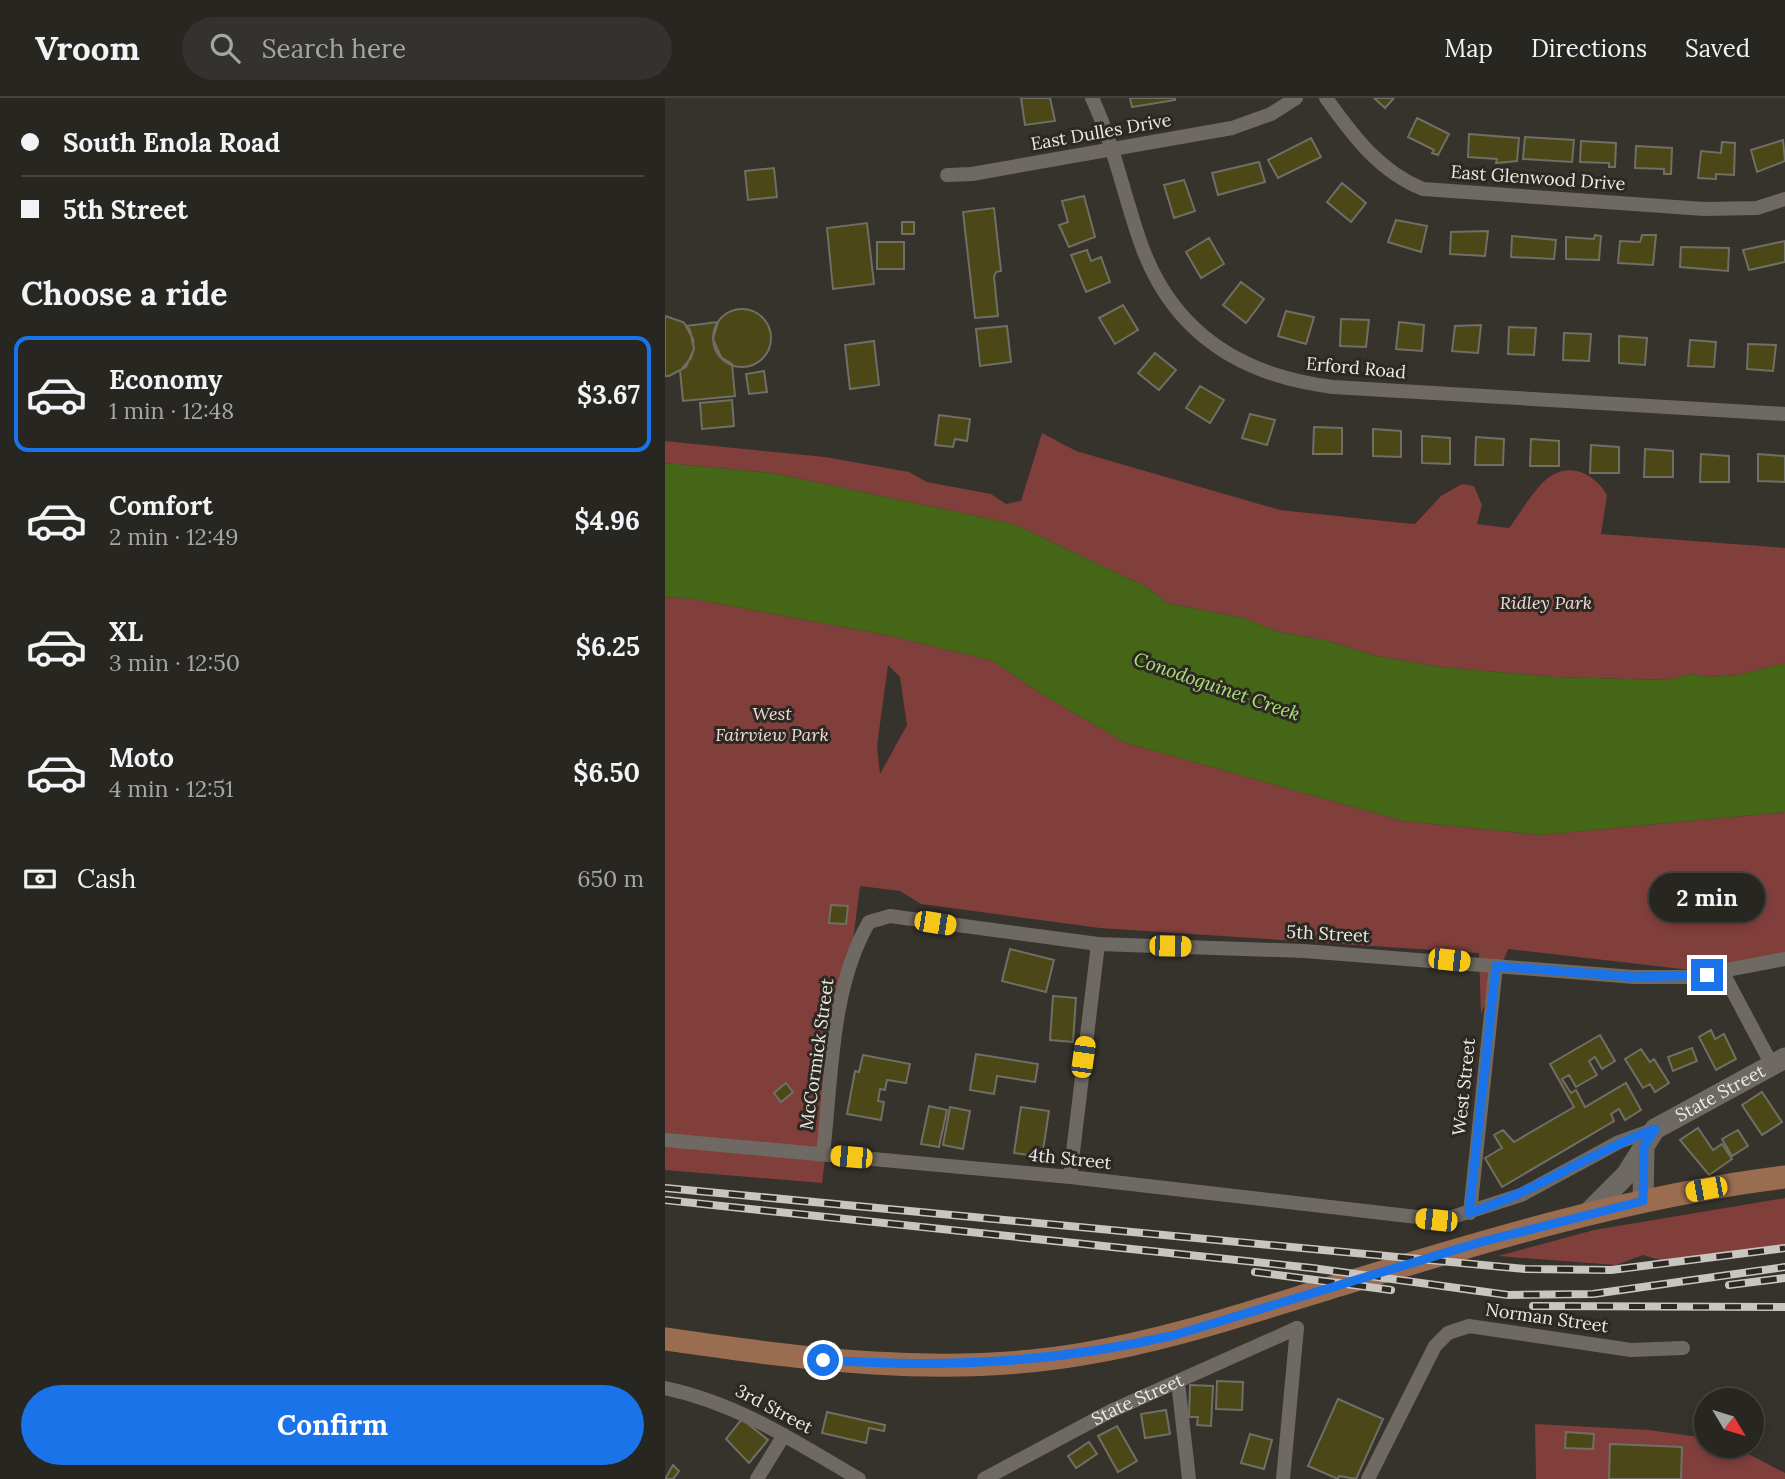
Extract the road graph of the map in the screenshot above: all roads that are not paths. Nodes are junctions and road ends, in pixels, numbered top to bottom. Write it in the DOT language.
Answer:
graph roads {
  1 [pos="1092,98"];
  2 [pos="1296,98"];
  3 [pos="1326,98"];
  4 [pos="1112,148"];
  5 [pos="947,175"];
  6 [pos="1785,199"];
  7 [pos="1785,414"];
  8 [pos="869,922"];
  9 [pos="1098,943"];
  10 [pos="1785,960"];
  11 [pos="1496,966"];
  12 [pos="1723,973"];
  13 [pos="1779,1061"];
  14 [pos="1650,1137"];
  15 [pos="665,1140"];
  16 [pos="823,1154"];
  17 [pos="1070,1177"];
  18 [pos="1785,1177"];
  19 [pos="1643,1201"];
  20 [pos="1469,1213"];
  21 [pos="1587,1214"];
  22 [pos="665,1339"];
  23 [pos="1683,1348"];
  24 [pos="1178,1382"];
  25 [pos="665,1388"];
  26 [pos="784,1434"];
  27 [pos="986,1478"];
  28 [pos="757,1479"];
  29 [pos="859,1479"];
  30 [pos="1189,1479"];
  31 [pos="1283,1479"];
  32 [pos="1368,1479"];
  1 -- 4 [label="street, Erford Road"];
  2 -- 4 [label="street, East Dulles Drive"];
  3 -- 6 [label="street, East Glenwood Drive"];
  4 -- 5 [label="street, East Dulles Drive"];
  4 -- 7 [label="street, Erford Road"];
  8 -- 9 [label="street, 5th Street"];
  8 -- 16 [label="street, McCormick Street"];
  9 -- 11 [label="street, 5th Street"];
  9 -- 17 [label="street"];
  10 -- 12 [label="street, 5th Street"];
  11 -- 12 [label="street, 5th Street"];
  11 -- 20 [label="street, West Street"];
  12 -- 13 [label="street"];
  13 -- 14 [label="main road, State Street"];
  14 -- 19 [label="main road"];
  14 -- 20 [label="street, State Street"];
  14 -- 21 [label="main road, State Street"];
  15 -- 16 [label="street, 4th Street"];
  16 -- 17 [label="street, 4th Street"];
  17 -- 20 [label="street, 4th Street"];
  18 -- 19 [label="main road"];
  19 -- 21 [label="main road"];
  21 -- 22 [label="main road"];
  23 -- 32 [label="street, Norman Street"];
  24 -- 27 [label="street, State Street"];
  24 -- 30 [label="street"];
  24 -- 31 [label="street, State Street"];
  25 -- 26 [label="street, 3rd Street"];
  26 -- 28 [label="street"];
  26 -- 29 [label="street, 3rd Street"];
}
